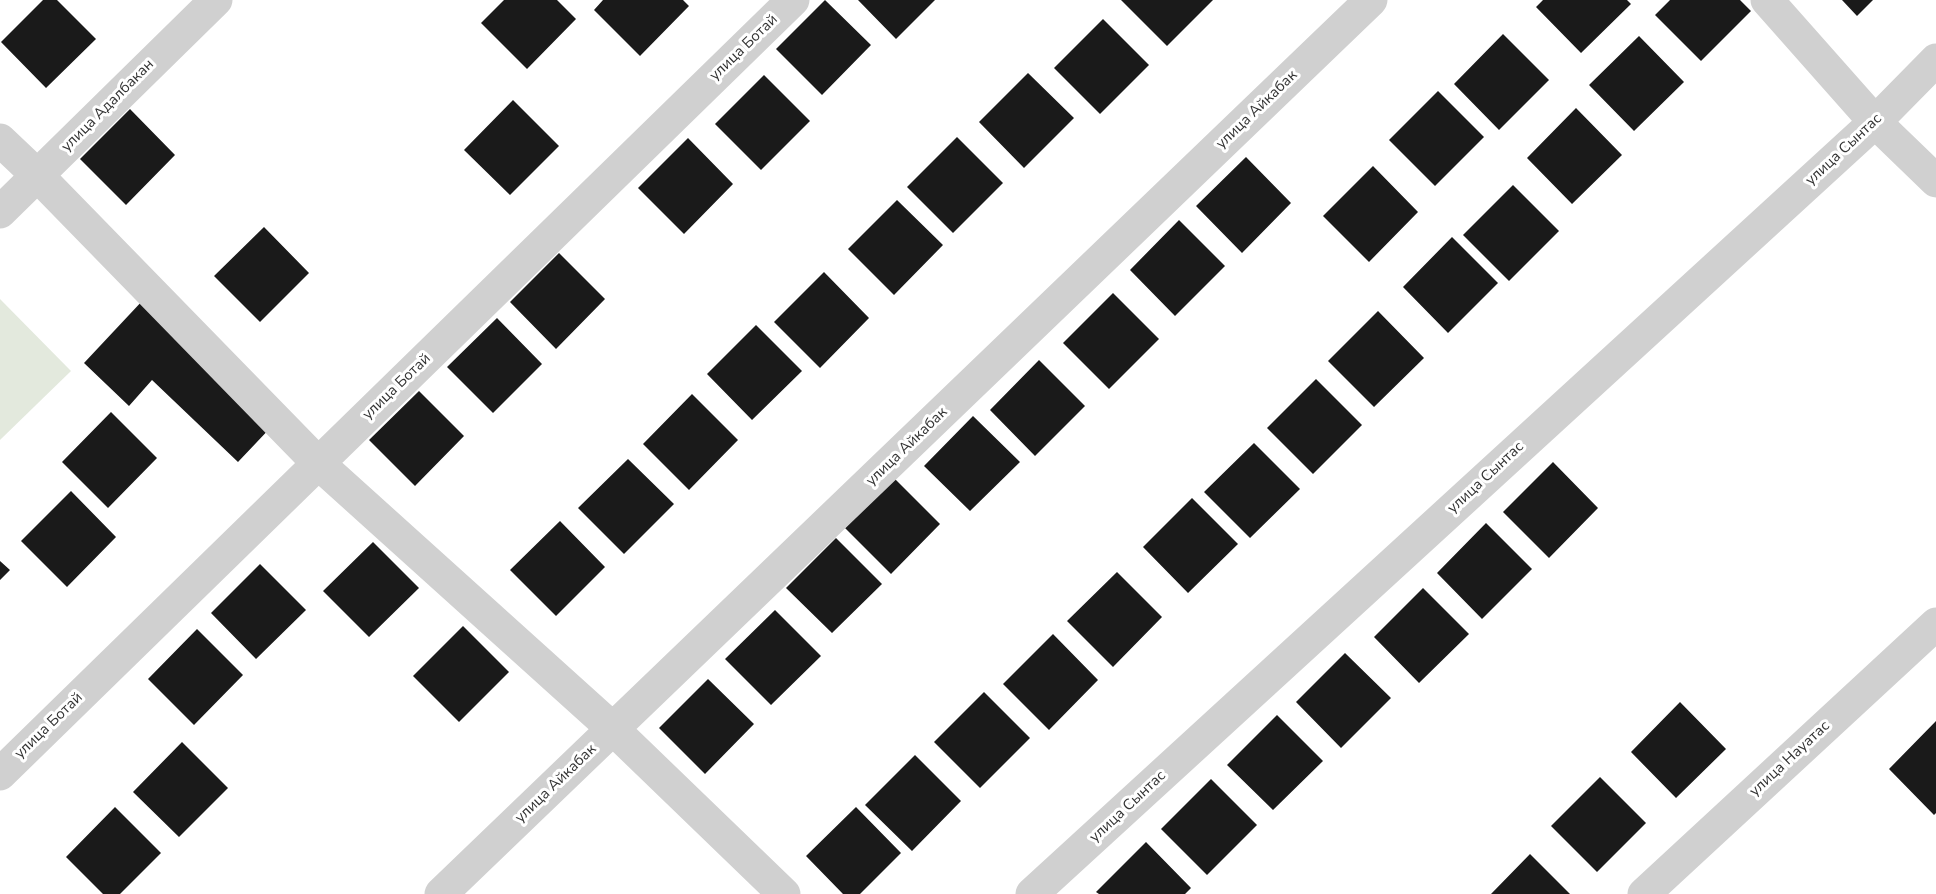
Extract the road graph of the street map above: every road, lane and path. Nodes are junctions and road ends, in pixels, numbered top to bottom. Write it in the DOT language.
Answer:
graph roads {
  1 [pos="216,0"];
  2 [pos="793,0"];
  3 [pos="1371,0"];
  4 [pos="1767,0"];
  5 [pos="1936,60"];
  6 [pos="1875,122"];
  7 [pos="0,140"];
  8 [pos="38,176"];
  9 [pos="1936,182"];
  10 [pos="0,212"];
  11 [pos="318,464"];
  12 [pos="1936,624"];
  13 [pos="613,729"];
  14 [pos="0,774"];
  15 [pos="441,894"];
  16 [pos="784,894"];
  17 [pos="1032,894"];
  18 [pos="1644,894"];
  1 -- 8 [label="street, улица Адалбакан"];
  2 -- 11 [label="street, улица Ботай"];
  3 -- 13 [label="street, улица Айкабак"];
  4 -- 6 [label="street"];
  5 -- 6 [label="street, улица Сынтас"];
  6 -- 9 [label="street"];
  6 -- 17 [label="street, улица Сынтас"];
  7 -- 8 [label="street"];
  8 -- 10 [label="street, улица Адалбакан"];
  8 -- 11 [label="street"];
  11 -- 13 [label="street"];
  11 -- 14 [label="street, улица Ботай"];
  12 -- 18 [label="street, улица Науатас"];
  13 -- 15 [label="street, улица Айкабак"];
  13 -- 16 [label="street"];
}
